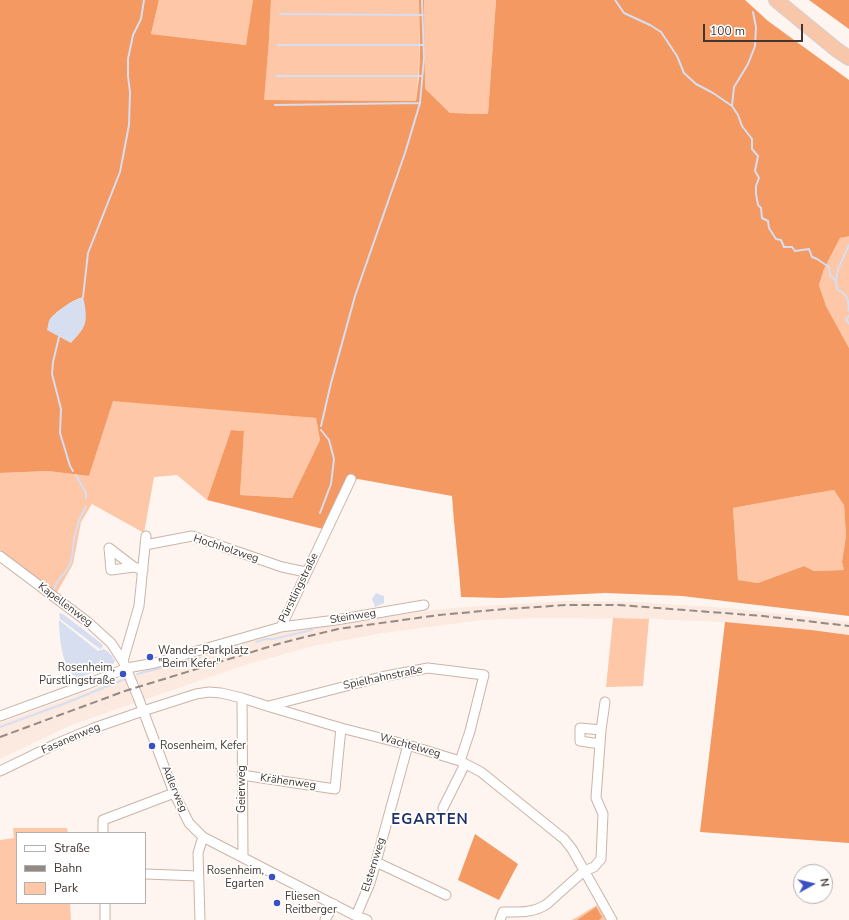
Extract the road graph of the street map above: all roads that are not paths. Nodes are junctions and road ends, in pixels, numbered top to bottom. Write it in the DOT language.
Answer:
graph roads {
  1 [pos="776,0"];
  2 [pos="849,58"];
  3 [pos="351,479"];
  4 [pos="0,556"];
  5 [pos="306,572"];
  6 [pos="424,605"];
  7 [pos="281,627"];
  8 [pos="125,665"];
  9 [pos="242,698"];
  10 [pos="606,702"];
  11 [pos="267,706"];
  12 [pos="143,711"];
  13 [pos="0,716"];
  14 [pos="341,728"];
  15 [pos="601,730"];
  16 [pos="600,744"];
  17 [pos="408,745"];
  18 [pos="462,762"];
  19 [pos="0,771"];
  20 [pos="242,775"];
  21 [pos="174,793"];
  22 [pos="443,808"];
  23 [pos="103,832"];
  24 [pos="203,837"];
  25 [pos="242,857"];
  26 [pos="376,862"];
  27 [pos="584,871"];
  28 [pos="146,874"];
  29 [pos="198,876"];
  30 [pos="446,895"];
  31 [pos="105,904"];
  32 [pos="334,904"];
  33 [pos="356,916"];
  34 [pos="105,920"];
  35 [pos="200,920"];
  36 [pos="325,920"];
  37 [pos="367,920"];
  38 [pos="500,920"];
  39 [pos="612,920"];
  1 -- 2 [label="highway"];
  3 -- 5 [label="street, Pürstlingstraße"];
  4 -- 8 [label="street, Kapellenweg"];
  5 -- 7 [label="street, Pürstlingstraße"];
  5 -- 8 [label="street, Hochholzweg"];
  6 -- 7 [label="street, Steinweg"];
  7 -- 8 [label="street, Pürstlingstraße"];
  8 -- 12 [label="street, Adlerweg"];
  8 -- 13 [label="street, Pürstlingstraße"];
  9 -- 11 [label="street, Wachtelweg"];
  9 -- 12 [label="street, Wachtelweg"];
  9 -- 20 [label="street, Geierweg"];
  10 -- 15 [label="street"];
  11 -- 14 [label="street, Wachtelweg"];
  11 -- 18 [label="street, Spielhahnstraße"];
  12 -- 19 [label="street, Fasanenweg"];
  12 -- 21 [label="street, Adlerweg"];
  14 -- 17 [label="street, Wachtelweg"];
  14 -- 20 [label="street, Krähenweg"];
  15 -- 16 [label="street"];
  15 -- 16 [label="street"];
  16 -- 27 [label="street"];
  17 -- 18 [label="street, Wachtelweg"];
  17 -- 26 [label="street, Elsternweg"];
  18 -- 22 [label="street"];
  18 -- 27 [label="street, Wachtelweg"];
  20 -- 25 [label="street, Geierweg"];
  21 -- 23 [label="street"];
  21 -- 24 [label="street, Adlerweg"];
  24 -- 25 [label="street, Adlerweg"];
  24 -- 29 [label="street"];
  25 -- 32 [label="street, Adlerweg"];
  26 -- 30 [label="street"];
  26 -- 33 [label="street, Elsternweg"];
  27 -- 38 [label="street"];
  27 -- 39 [label="street, Wachtelweg"];
  28 -- 29 [label="street"];
  29 -- 35 [label="street"];
  31 -- 34 [label="street"];
  32 -- 33 [label="street, Adlerweg"];
  32 -- 36 [label="street"];
  33 -- 37 [label="street, Adlerweg"];
}
